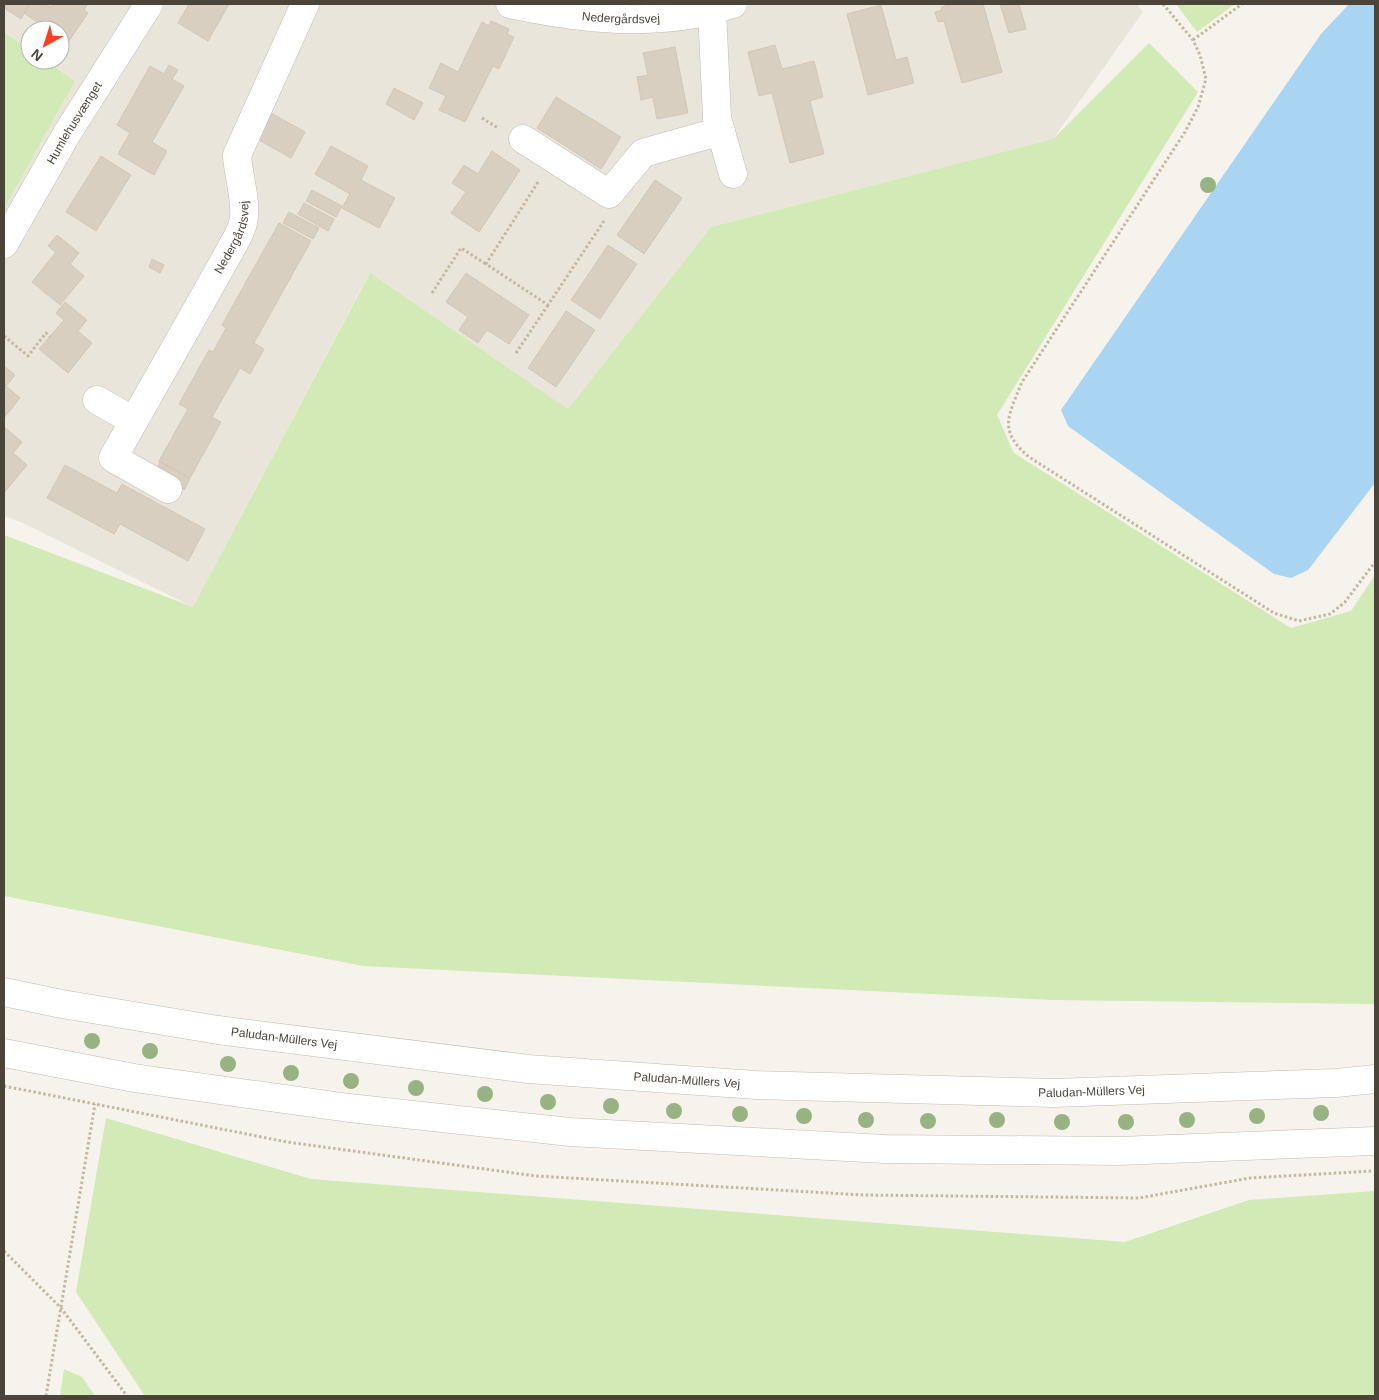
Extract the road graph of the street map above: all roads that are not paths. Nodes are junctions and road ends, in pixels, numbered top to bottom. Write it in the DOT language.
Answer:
graph roads {
  1 [pos="149,4"];
  2 [pos="305,4"];
  3 [pos="510,4"];
  4 [pos="722,7"];
  5 [pos="720,131"];
  6 [pos="523,139"];
  7 [pos="733,174"];
  8 [pos="4,244"];
  9 [pos="97,400"];
  10 [pos="134,421"];
  11 [pos="168,488"];
  12 [pos="4,992"];
  13 [pos="4,1053"];
  14 [pos="1375,1079"];
  15 [pos="1372,1140"];
  1 -- 8 [label="street, Humlehusvænget"];
  2 -- 10 [label="street, Nedergårdsvej"];
  3 -- 4 [label="street, Nedergårdsvej"];
  4 -- 5 [label="street"];
  5 -- 6 [label="street"];
  5 -- 7 [label="street"];
  9 -- 10 [label="street"];
  10 -- 11 [label="street, Nedergårdsvej"];
  12 -- 14 [label="street, Paludan-Müllers Vej"];
  13 -- 15 [label="street"];
}
